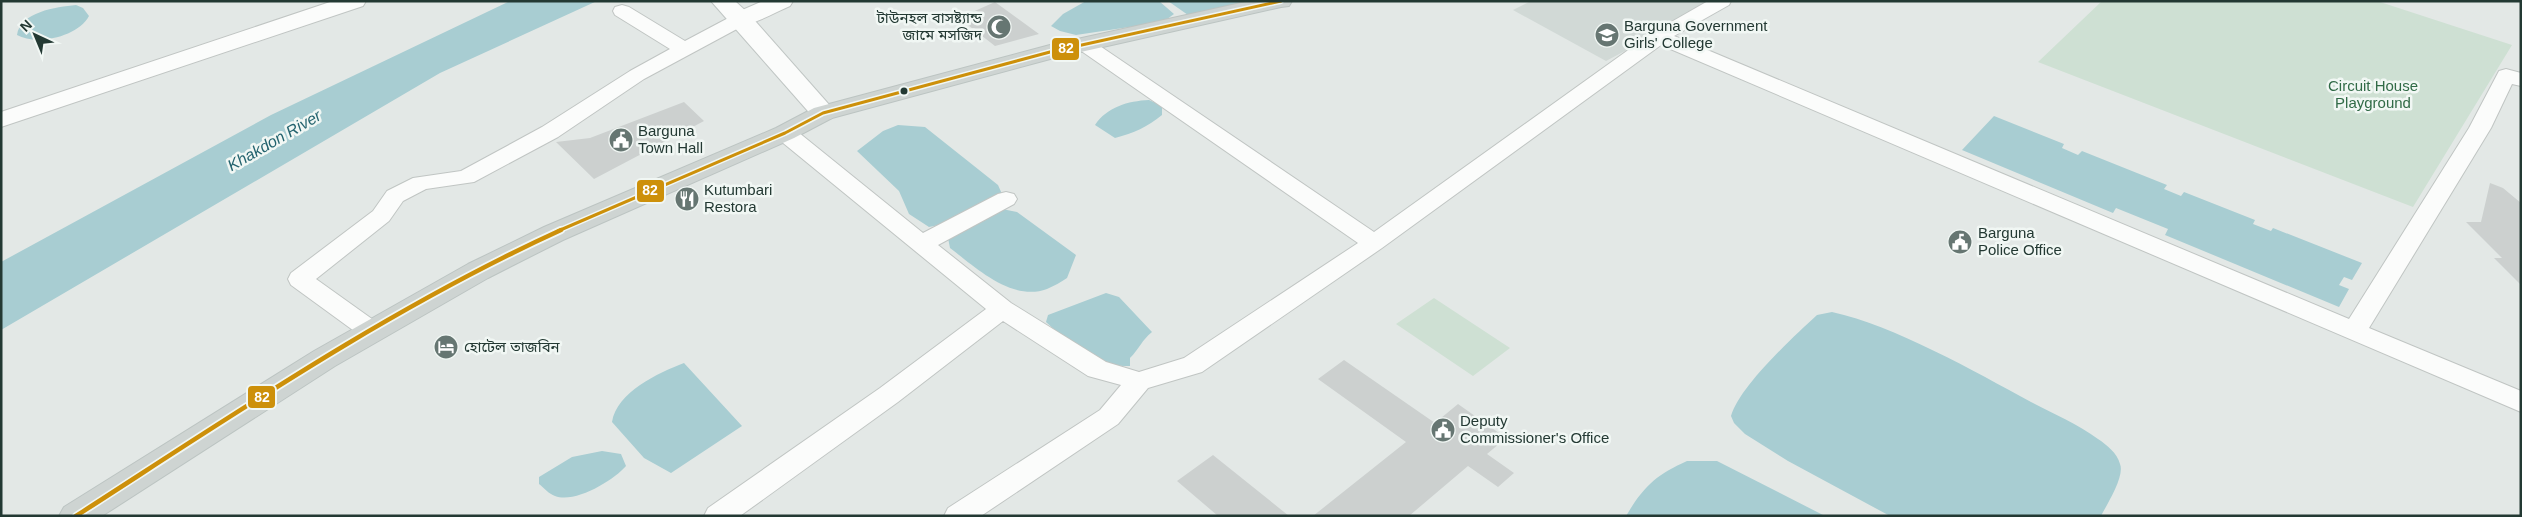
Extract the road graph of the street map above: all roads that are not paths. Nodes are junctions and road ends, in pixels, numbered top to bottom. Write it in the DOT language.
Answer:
graph roads {
  1 [pos="355,1"];
  2 [pos="722,1"];
  3 [pos="782,1"];
  4 [pos="1281,1"];
  5 [pos="1722,1"];
  6 [pos="622,11"];
  7 [pos="741,20"];
  8 [pos="1659,37"];
  9 [pos="1084,44"];
  10 [pos="684,50"];
  11 [pos="2521,80"];
  12 [pos="823,113"];
  13 [pos="1,120"];
  14 [pos="785,133"];
  15 [pos="1006,199"];
  16 [pos="922,243"];
  17 [pos="1374,243"];
  18 [pos="1002,309"];
  19 [pos="370,330"];
  20 [pos="2354,332"];
  21 [pos="1139,381"];
  22 [pos="2521,402"];
  23 [pos="76,516"];
  24 [pos="718,516"];
  25 [pos="958,516"];
  1 -- 13 [label="street"];
  2 -- 7 [label="street"];
  3 -- 7 [label="street"];
  4 -- 9 [label="main road"];
  5 -- 8 [label="street"];
  6 -- 10 [label="street"];
  7 -- 10 [label="street"];
  7 -- 12 [label="street"];
  8 -- 17 [label="street"];
  8 -- 20 [label="street"];
  9 -- 12 [label="main road"];
  9 -- 17 [label="street"];
  10 -- 19 [label="street"];
  11 -- 20 [label="street"];
  12 -- 14 [label="main road"];
  14 -- 16 [label="street"];
  14 -- 19 [label="main road"];
  15 -- 16 [label="street"];
  16 -- 18 [label="street"];
  17 -- 21 [label="street"];
  18 -- 21 [label="street"];
  18 -- 24 [label="street"];
  19 -- 23 [label="main road"];
  20 -- 22 [label="street"];
  21 -- 25 [label="street"];
}
